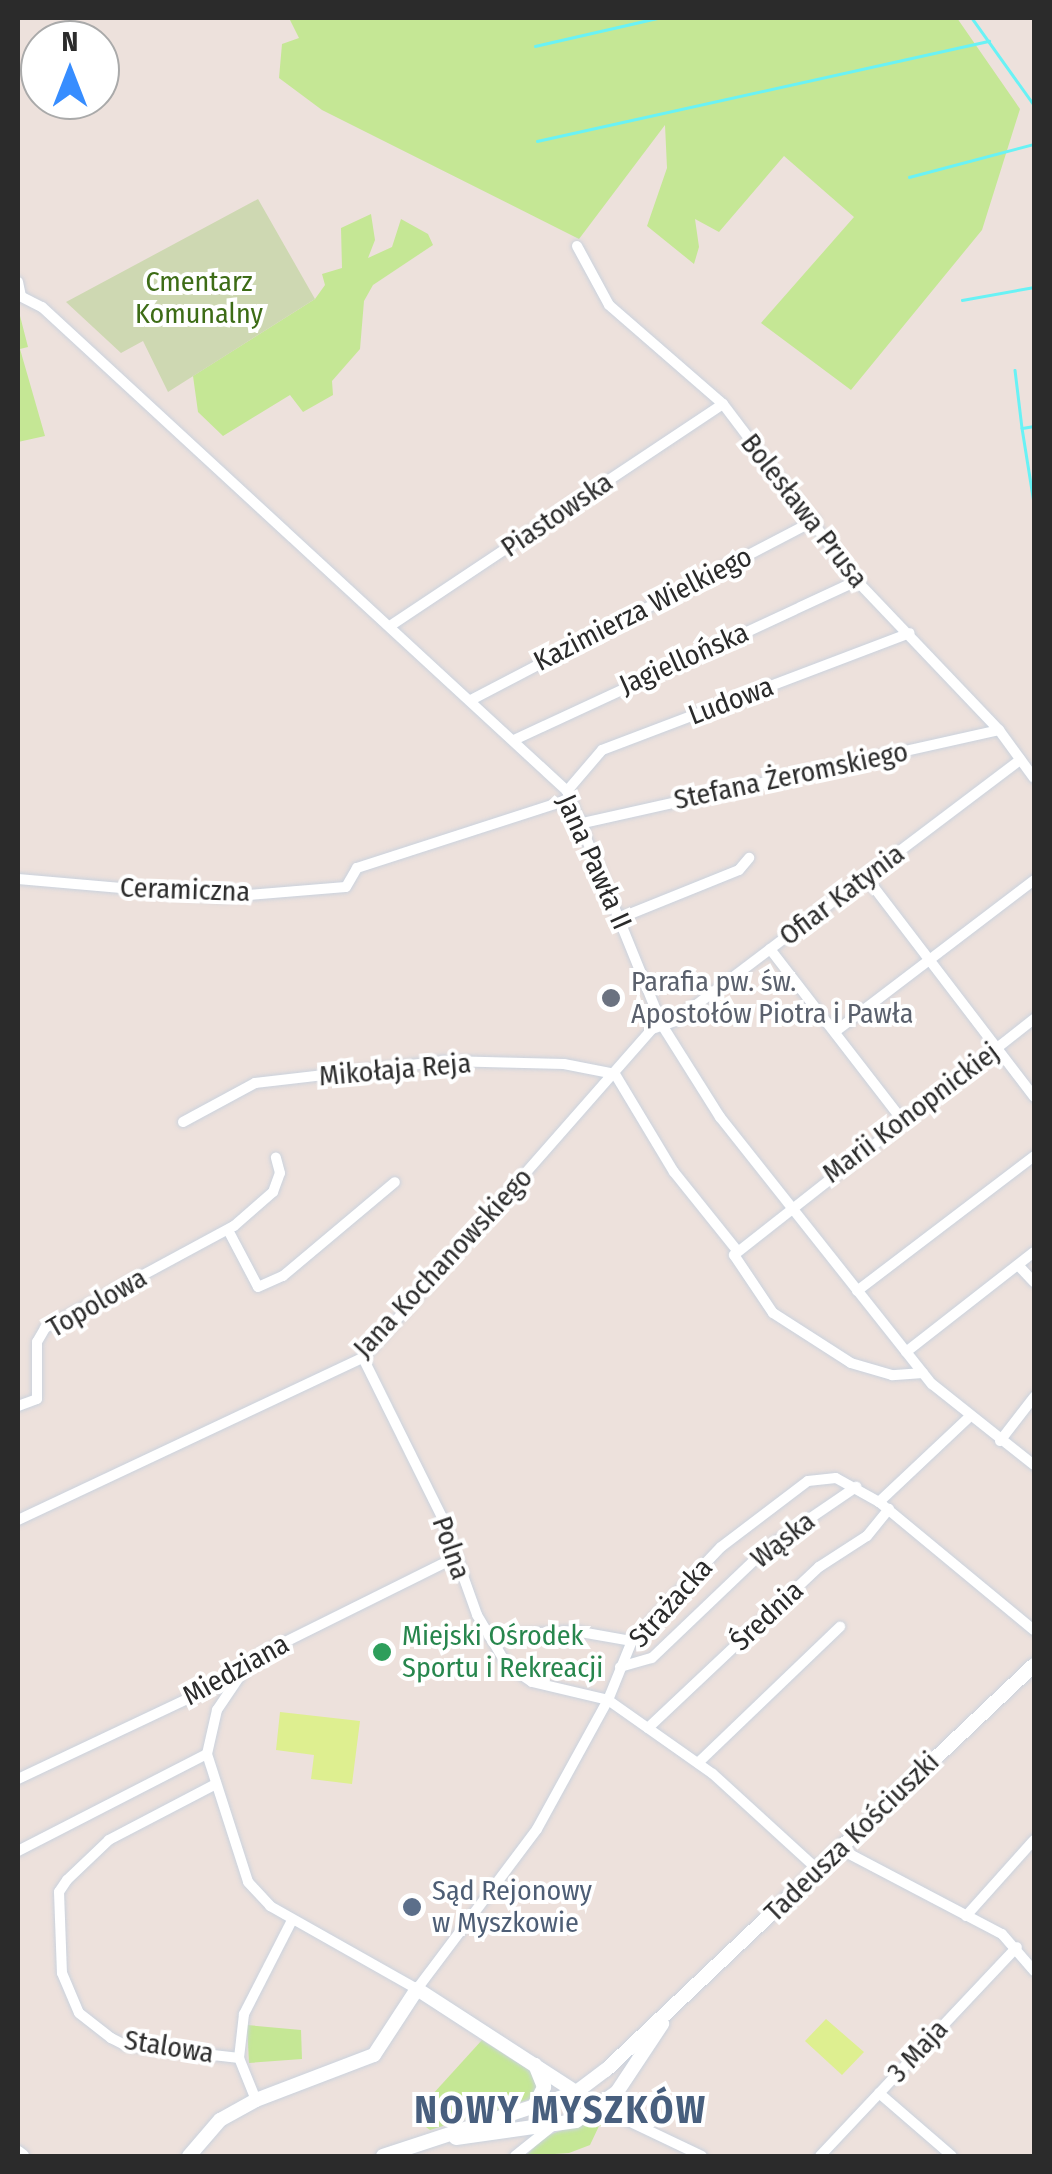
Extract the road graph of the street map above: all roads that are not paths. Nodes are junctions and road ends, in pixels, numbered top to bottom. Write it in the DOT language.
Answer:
graph roads {
  1 [pos="576,246"];
  2 [pos="18,282"];
  3 [pos="19,296"];
  4 [pos="723,404"];
  5 [pos="815,520"];
  6 [pos="856,581"];
  7 [pos="390,626"];
  8 [pos="910,633"];
  9 [pos="471,700"];
  10 [pos="998,730"];
  11 [pos="514,740"];
  12 [pos="1020,760"];
  13 [pos="1034,778"];
  14 [pos="569,795"];
  15 [pos="583,822"];
  16 [pos="748,858"];
  17 [pos="866,876"];
  18 [pos="18,879"];
  19 [pos="1034,880"];
  20 [pos="620,918"];
  21 [pos="770,949"];
  22 [pos="931,961"];
  23 [pos="1034,1019"];
  24 [pos="662,1026"];
  25 [pos="836,1031"];
  26 [pos="998,1047"];
  27 [pos="615,1074"];
  28 [pos="1034,1097"];
  29 [pos="902,1120"];
  30 [pos="183,1122"];
  31 [pos="1034,1156"];
  32 [pos="276,1158"];
  33 [pos="395,1182"];
  34 [pos="789,1208"];
  35 [pos="228,1230"];
  36 [pos="736,1249"];
  37 [pos="1034,1252"];
  38 [pos="1018,1265"];
  39 [pos="1034,1282"];
  40 [pos="857,1292"];
  41 [pos="906,1352"];
  42 [pos="363,1358"];
  43 [pos="923,1373"];
  44 [pos="1034,1398"];
  45 [pos="18,1406"];
  46 [pos="968,1418"];
  47 [pos="1000,1441"];
  48 [pos="1034,1465"];
  49 [pos="856,1487"];
  50 [pos="884,1506"];
  51 [pos="18,1520"];
  52 [pos="454,1558"];
  53 [pos="840,1627"];
  54 [pos="1034,1630"];
  55 [pos="489,1636"];
  56 [pos="632,1641"];
  57 [pos="1034,1664"];
  58 [pos="620,1667"];
  59 [pos="242,1673"];
  60 [pos="608,1700"];
  61 [pos="648,1728"];
  62 [pos="206,1754"];
  63 [pos="698,1764"];
  64 [pos="18,1780"];
  65 [pos="214,1786"];
  66 [pos="1034,1840"];
  67 [pos="18,1850"];
  68 [pos="840,1850"];
  69 [pos="818,1870"];
  70 [pos="966,1916"];
  71 [pos="292,1920"];
  72 [pos="1017,1947"];
  73 [pos="1034,1971"];
  74 [pos="417,1989"];
  75 [pos="670,2010"];
  76 [pos="239,2058"];
  77 [pos="535,2065"];
  78 [pos="606,2070"];
  79 [pos="574,2092"];
  80 [pos="618,2092"];
  81 [pos="880,2093"];
  82 [pos="256,2100"];
  83 [pos="595,2105"];
  84 [pos="534,2106"];
  85 [pos="550,2128"];
  86 [pos="532,2130"];
  87 [pos="652,2132"];
  88 [pos="411,2146"];
  89 [pos="694,2155"];
  90 [pos="190,2156"];
  91 [pos="384,2156"];
  92 [pos="515,2156"];
  93 [pos="820,2156"];
  94 [pos="952,2156"];
  1 -- 4 [label="street, Bolesława Prusa"];
  2 -- 3 [label="street"];
  3 -- 7 [label="street, Jana Pawła II"];
  4 -- 5 [label="street, Bolesława Prusa"];
  4 -- 7 [label="street, Piastowska"];
  5 -- 6 [label="street, Bolesława Prusa"];
  5 -- 9 [label="street, Kazimierza Wielkiego"];
  6 -- 8 [label="street, Bolesława Prusa"];
  6 -- 11 [label="street, Jagiellońska"];
  7 -- 9 [label="street, Jana Pawła II"];
  8 -- 10 [label="street, Bolesława Prusa"];
  8 -- 14 [label="street, Ludowa"];
  9 -- 11 [label="street, Jana Pawła II"];
  10 -- 12 [label="street, Bolesława Prusa"];
  10 -- 15 [label="street, Stefana Żeromskiego"];
  11 -- 14 [label="street, Jana Pawła II"];
  12 -- 13 [label="street, Bolesława Prusa"];
  12 -- 17 [label="street, Ofiar Katynia"];
  14 -- 15 [label="street, Jana Pawła II"];
  14 -- 18 [label="street, Ceramiczna"];
  15 -- 20 [label="street, Jana Pawła II"];
  16 -- 20 [label="street"];
  17 -- 21 [label="street, Ofiar Katynia"];
  17 -- 22 [label="street"];
  19 -- 22 [label="street"];
  20 -- 24 [label="street, Jana Pawła II"];
  21 -- 24 [label="street, Ofiar Katynia"];
  21 -- 25 [label="street"];
  22 -- 25 [label="street"];
  22 -- 26 [label="street"];
  23 -- 26 [label="street, Marii Konopnickiej"];
  24 -- 27 [label="street, Jana Kochanowskiego"];
  24 -- 34 [label="street, Jana Pawła II"];
  25 -- 29 [label="street"];
  26 -- 28 [label="street"];
  26 -- 29 [label="street, Marii Konopnickiej"];
  27 -- 30 [label="street, Mikołaja Reja"];
  27 -- 36 [label="street"];
  27 -- 42 [label="street, Jana Kochanowskiego"];
  29 -- 34 [label="street, Marii Konopnickiej"];
  31 -- 40 [label="street"];
  32 -- 35 [label="street, Topolowa"];
  33 -- 35 [label="street"];
  34 -- 36 [label="street, Marii Konopnickiej"];
  34 -- 40 [label="street, Jana Pawła II"];
  35 -- 45 [label="street, Topolowa"];
  36 -- 43 [label="street"];
  37 -- 38 [label="street"];
  38 -- 39 [label="street"];
  38 -- 41 [label="street"];
  40 -- 41 [label="street, Jana Pawła II"];
  41 -- 43 [label="street, Jana Pawła II"];
  42 -- 51 [label="street, Jana Kochanowskiego"];
  42 -- 52 [label="street, Polna"];
  43 -- 46 [label="street, Jana Pawła II"];
  44 -- 47 [label="street"];
  46 -- 47 [label="street, Jana Pawła II"];
  46 -- 50 [label="street, Średnia"];
  47 -- 48 [label="street, Jana Pawła II"];
  49 -- 50 [label="street, Strażacka"];
  49 -- 56 [label="street, Strażacka"];
  49 -- 58 [label="street, Wąska"];
  50 -- 54 [label="street, Strażacka"];
  50 -- 61 [label="street, Średnia"];
  52 -- 55 [label="street, Polna"];
  52 -- 59 [label="street, Miedziana"];
  53 -- 63 [label="street"];
  55 -- 56 [label="street"];
  55 -- 60 [label="street, Polna"];
  56 -- 58 [label="street, Strażacka"];
  57 -- 68 [label="main road, Tadeusza Kościuszki"];
  58 -- 60 [label="street, Strażacka"];
  59 -- 62 [label="street"];
  59 -- 64 [label="street, Miedziana"];
  60 -- 61 [label="street, Polna"];
  60 -- 74 [label="street, Strażacka"];
  61 -- 63 [label="street, Polna"];
  62 -- 65 [label="street"];
  62 -- 67 [label="street"];
  63 -- 69 [label="street, Polna"];
  65 -- 71 [label="street"];
  65 -- 76 [label="street, Stalowa"];
  66 -- 70 [label="street"];
  68 -- 69 [label="main road, Tadeusza Kościuszki"];
  68 -- 70 [label="street"];
  69 -- 75 [label="main road, Tadeusza Kościuszki"];
  70 -- 72 [label="street"];
  71 -- 74 [label="street"];
  71 -- 76 [label="street"];
  72 -- 73 [label="street"];
  72 -- 81 [label="street, 3 Maja"];
  74 -- 77 [label="main road"];
  74 -- 82 [label="main road"];
  75 -- 78 [label="main road, Tadeusza Kościuszki"];
  75 -- 80 [label="main road, Tadeusza Kościuszki"];
  76 -- 82 [label="street, Stalowa"];
  77 -- 79 [label="main road"];
  77 -- 84 [label="main road"];
  78 -- 79 [label="main road, Tadeusza Kościuszki"];
  78 -- 83 [label="street"];
  79 -- 83 [label="main road"];
  79 -- 84 [label="main road, Tadeusza Kościuszki"];
  80 -- 83 [label="main road, Tadeusza Kościuszki"];
  80 -- 87 [label="street"];
  81 -- 93 [label="street, 3 Maja"];
  81 -- 94 [label="street"];
  82 -- 90 [label="main road"];
  83 -- 85 [label="main road, Tadeusza Kościuszki"];
  83 -- 87 [label="street"];
  84 -- 86 [label="main road"];
  84 -- 88 [label="main road, Tadeusza Kościuszki"];
  85 -- 86 [label="main road, Tadeusza Kościuszki"];
  85 -- 92 [label="street"];
  86 -- 88 [label="main road, Tadeusza Kościuszki"];
  87 -- 89 [label="street"];
  88 -- 91 [label="main road"];
}
